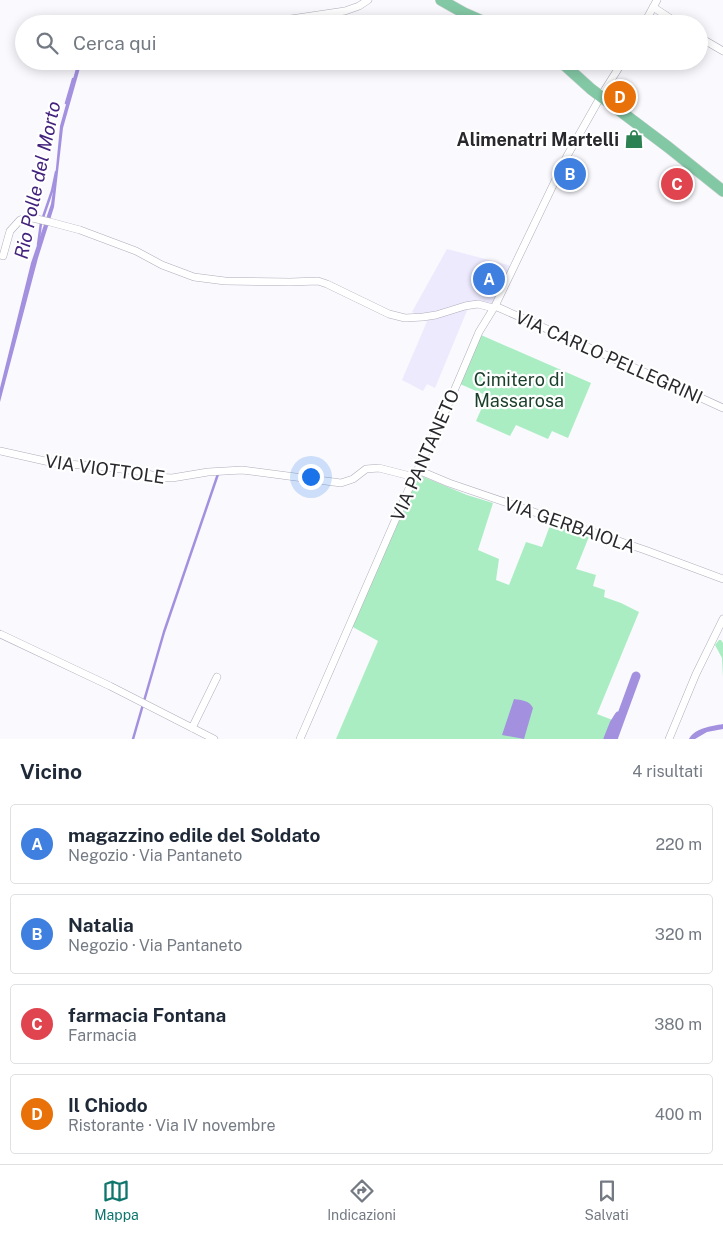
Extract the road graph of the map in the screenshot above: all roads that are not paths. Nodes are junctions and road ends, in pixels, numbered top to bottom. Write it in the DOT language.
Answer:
graph roads {
  1 [pos="368,0"];
  2 [pos="441,0"];
  3 [pos="655,3"];
  4 [pos="318,15"];
  5 [pos="469,15"];
  6 [pos="649,15"];
  7 [pos="669,15"];
  8 [pos="708,43"];
  9 [pos="723,52"];
  10 [pos="571,70"];
  11 [pos="617,70"];
  12 [pos="601,96"];
  13 [pos="723,191"];
  14 [pos="3,256"];
  15 [pos="494,307"];
  16 [pos="723,408"];
  17 [pos="0,451"];
  18 [pos="416,473"];
  19 [pos="723,579"];
  20 [pos="723,619"];
  21 [pos="0,634"];
  22 [pos="217,677"];
  23 [pos="192,728"];
  24 [pos="211,738"];
  25 [pos="300,739"];
  26 [pos="668,739"];
  1 -- 4 [label="street"];
  2 -- 5 [label="main road"];
  3 -- 6 [label="street"];
  3 -- 7 [label="street"];
  8 -- 9 [label="street"];
  10 -- 12 [label="main road"];
  11 -- 12 [label="street, VIA PANTANETO"];
  12 -- 13 [label="main road"];
  12 -- 15 [label="street, VIA PANTANETO"];
  14 -- 15 [label="street, VIA CARLO PELLEGRINI"];
  15 -- 16 [label="street, VIA CARLO PELLEGRINI"];
  15 -- 18 [label="street, VIA PANTANETO"];
  17 -- 18 [label="street, VIA VIOTTOLE"];
  18 -- 19 [label="street, VIA GERBAIOLA"];
  18 -- 25 [label="street, VIA PANTANETO"];
  20 -- 26 [label="street"];
  21 -- 23 [label="street"];
  22 -- 23 [label="street"];
  23 -- 24 [label="street"];
}
